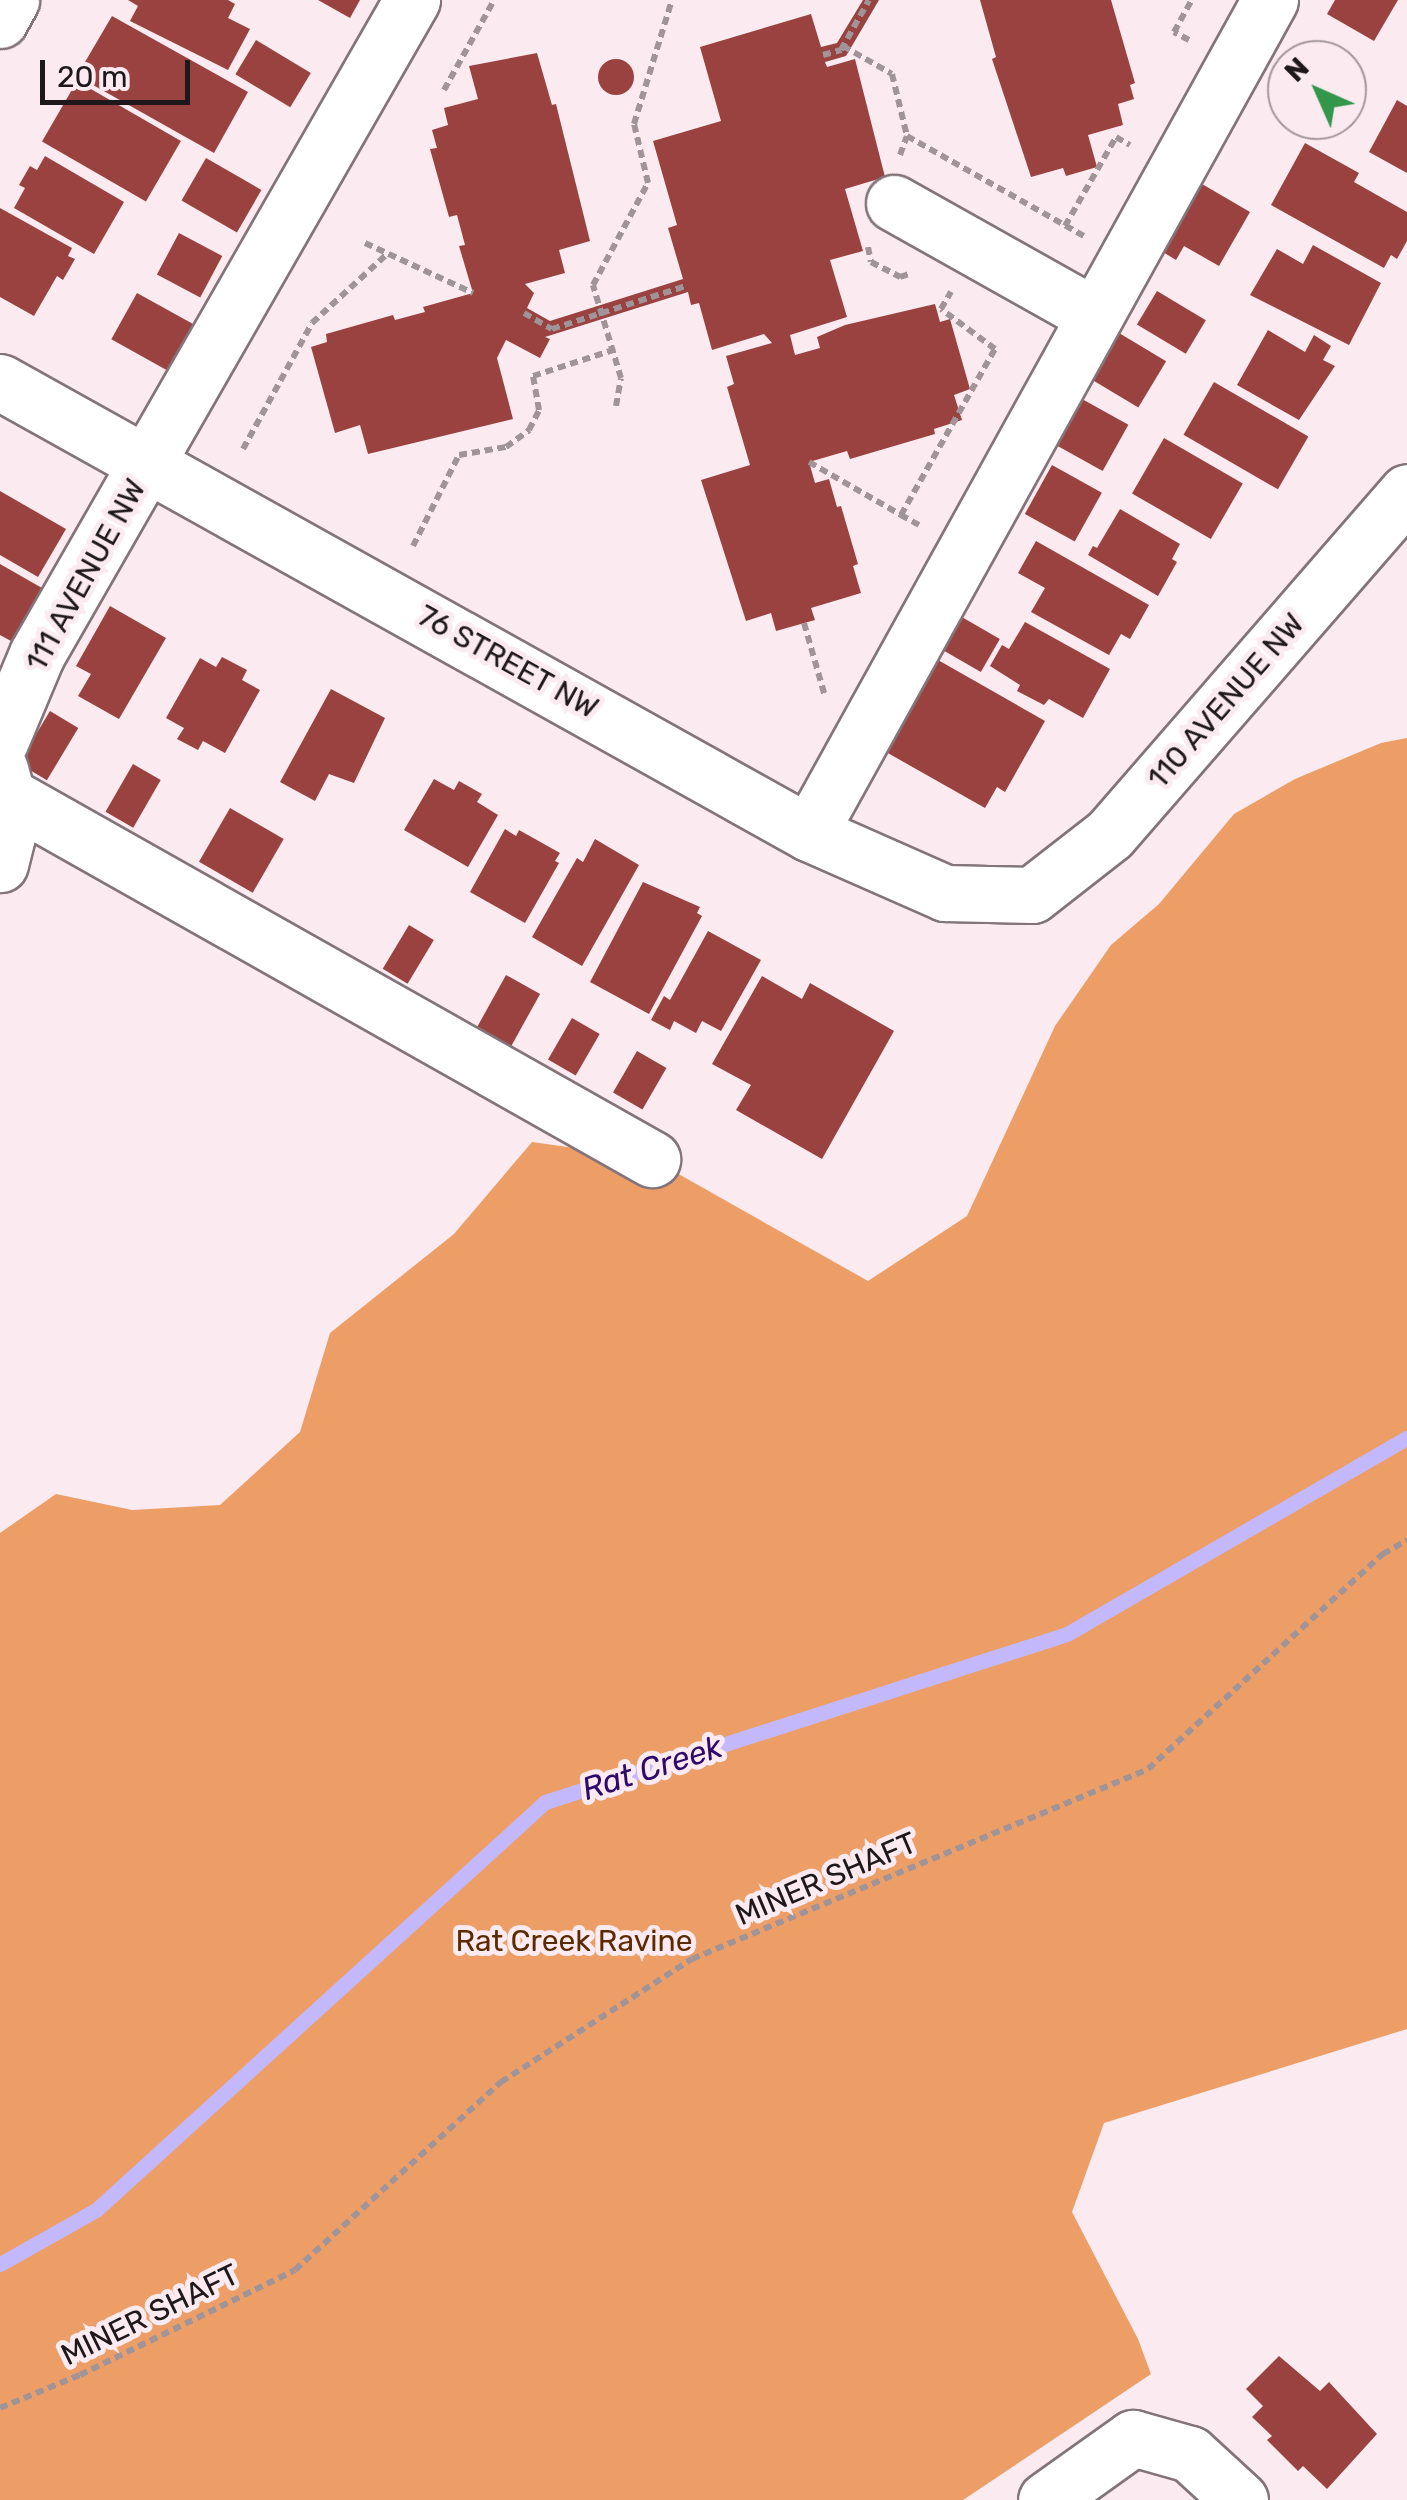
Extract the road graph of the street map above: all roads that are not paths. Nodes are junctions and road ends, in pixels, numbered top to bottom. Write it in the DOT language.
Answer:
graph roads {
  1 [pos="11,0"];
  2 [pos="412,0"];
  3 [pos="1270,0"];
  4 [pos="0,20"];
  5 [pos="885,201"];
  6 [pos="1092,314"];
  7 [pos="0,382"];
  8 [pos="149,463"];
  9 [pos="1407,492"];
  10 [pos="0,742"];
  11 [pos="3,782"];
  12 [pos="809,833"];
  13 [pos="0,864"];
  14 [pos="1032,895"];
  15 [pos="652,1159"];
  16 [pos="1046,2500"];
  17 [pos="1240,2500"];
  1 -- 4 [label="street"];
  2 -- 8 [label="street, 111 AVENUE NW"];
  3 -- 6 [label="street"];
  5 -- 6 [label="street"];
  6 -- 12 [label="street"];
  7 -- 8 [label="street, 76 STREET NW"];
  8 -- 10 [label="street, 111 AVENUE NW"];
  8 -- 12 [label="street, 76 STREET NW"];
  9 -- 14 [label="street, 110 AVENUE NW"];
  11 -- 13 [label="street"];
  11 -- 15 [label="street"];
  12 -- 14 [label="street, 76 STREET NW"];
  16 -- 17 [label="street"];
}
